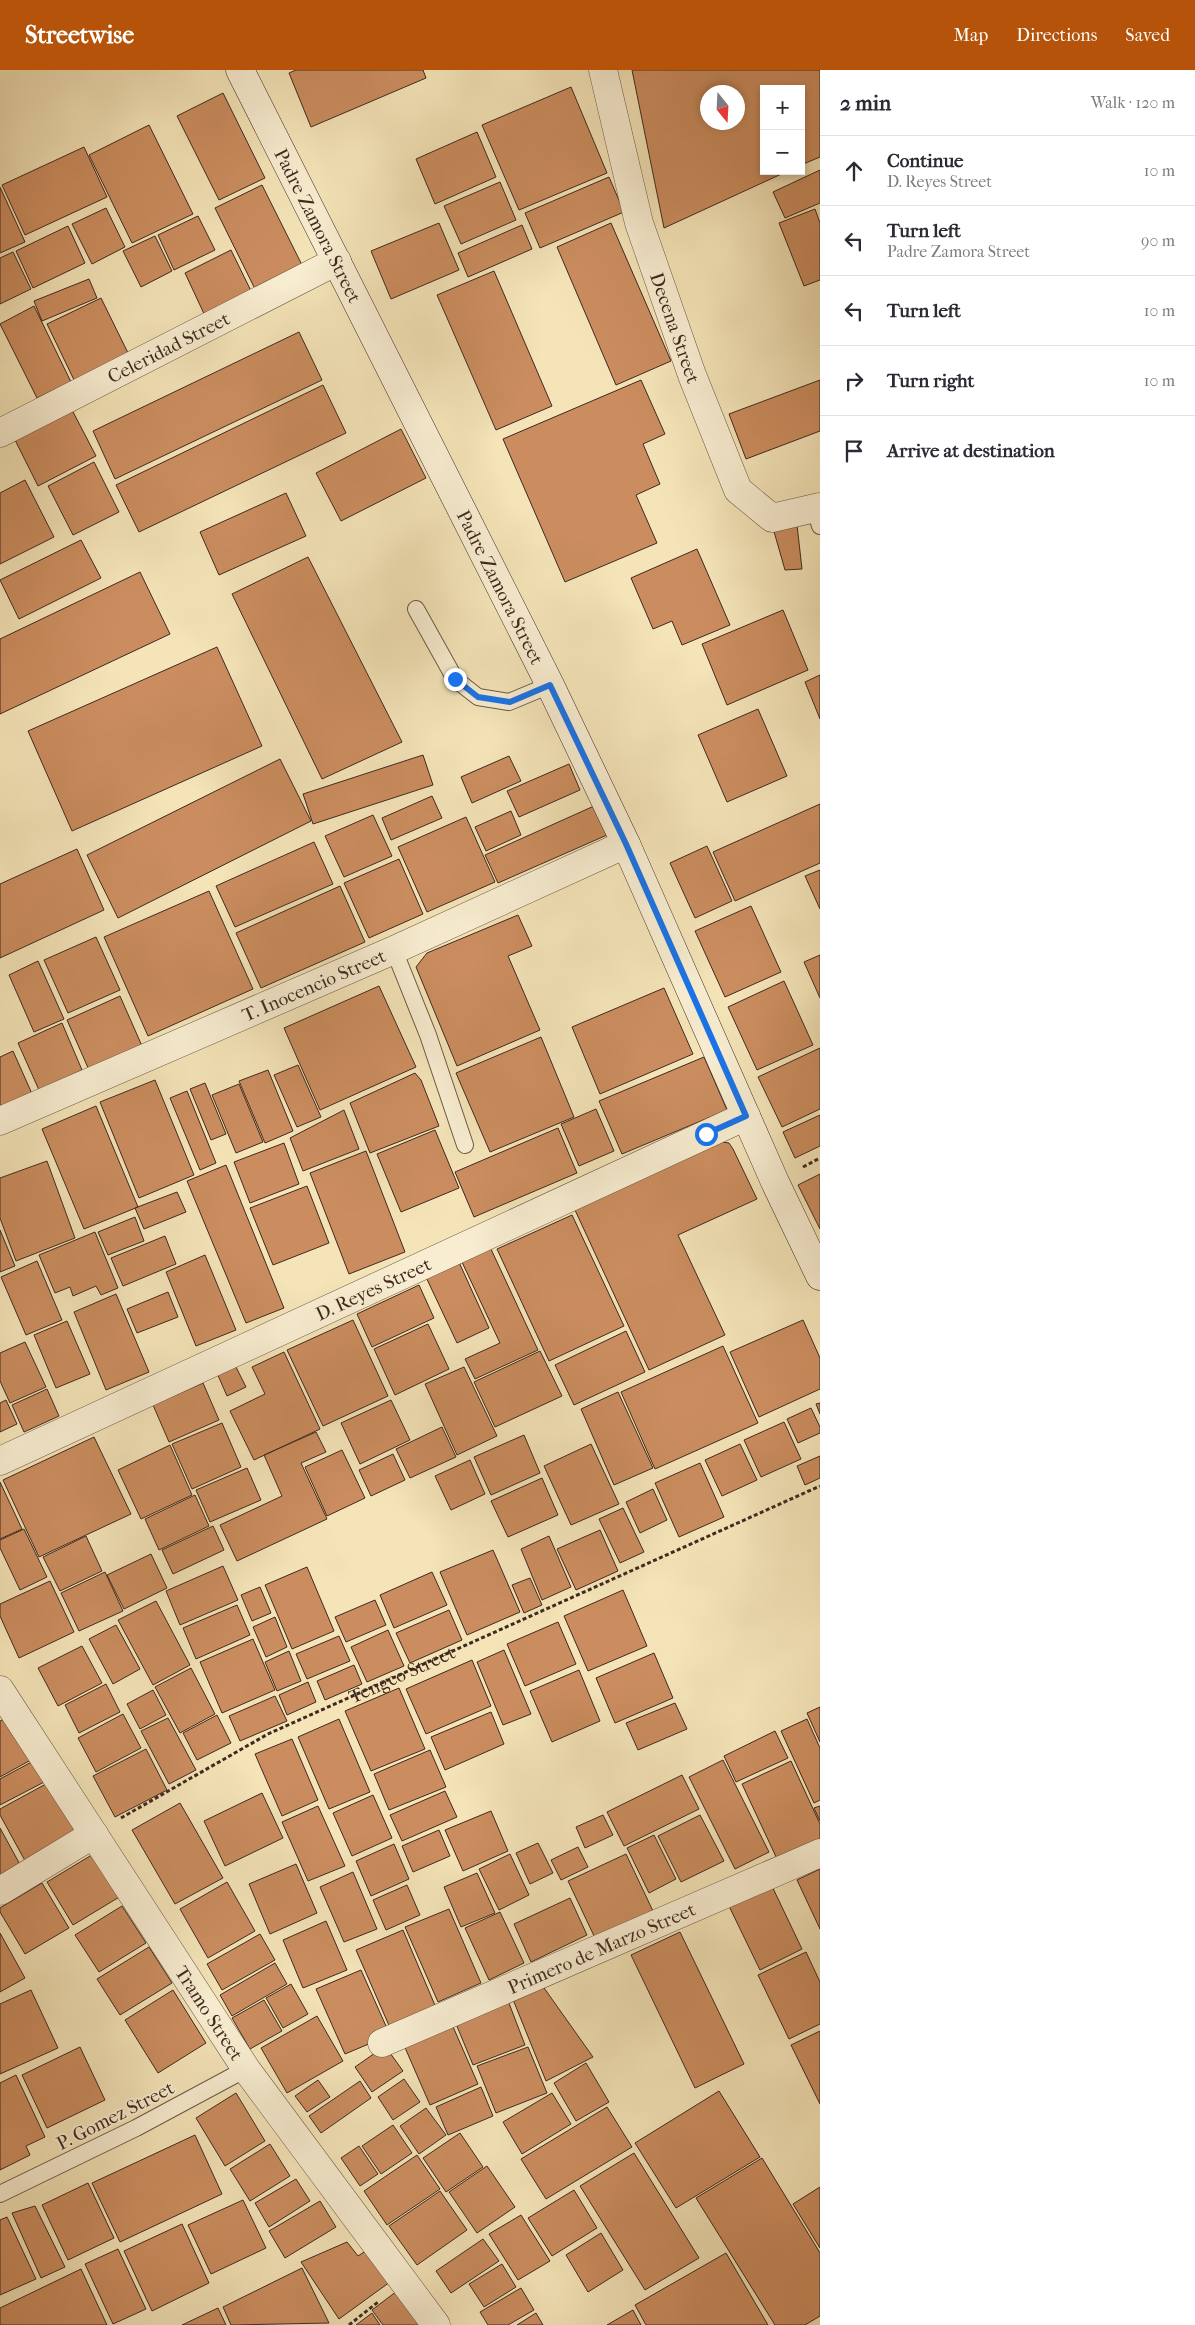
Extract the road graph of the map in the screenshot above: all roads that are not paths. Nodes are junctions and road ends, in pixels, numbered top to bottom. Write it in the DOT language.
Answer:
graph roads {
  1 [pos="240,70"];
  2 [pos="603,70"];
  3 [pos="337,261"];
  4 [pos="0,433"];
  5 [pos="818,514"];
  6 [pos="416,609"];
  7 [pos="550,685"];
  8 [pos="626,844"];
  9 [pos="394,950"];
  10 [pos="746,1116"];
  11 [pos="0,1121"];
  12 [pos="465,1145"];
  13 [pos="820,1276"];
  14 [pos="0,1461"];
  15 [pos="0,1690"];
  16 [pos="94,1834"];
  17 [pos="820,1853"];
  18 [pos="0,1890"];
  19 [pos="382,2043"];
  20 [pos="246,2069"];
  21 [pos="0,2194"];
  22 [pos="436,2325"];
  1 -- 3 [label="street, Padre Zamora Street"];
  2 -- 5 [label="street, Decena Street"];
  3 -- 4 [label="street, Celeridad Street"];
  3 -- 7 [label="street, Padre Zamora Street"];
  6 -- 7 [label="lane"];
  7 -- 8 [label="street, Padre Zamora Street"];
  8 -- 9 [label="street, T. Inocencio Street"];
  8 -- 10 [label="street, Padre Zamora Street"];
  9 -- 11 [label="street, T. Inocencio Street"];
  9 -- 12 [label="lane"];
  10 -- 13 [label="street, Padre Zamora Street"];
  10 -- 14 [label="street, D. Reyes Street"];
  15 -- 16 [label="street, Tramo Street"];
  16 -- 18 [label="street"];
  16 -- 20 [label="street, Tramo Street"];
  17 -- 19 [label="street, Primero de Marzo Street"];
  20 -- 21 [label="lane, P. Gomez Street"];
  20 -- 22 [label="street, Tramo Street"];
}
